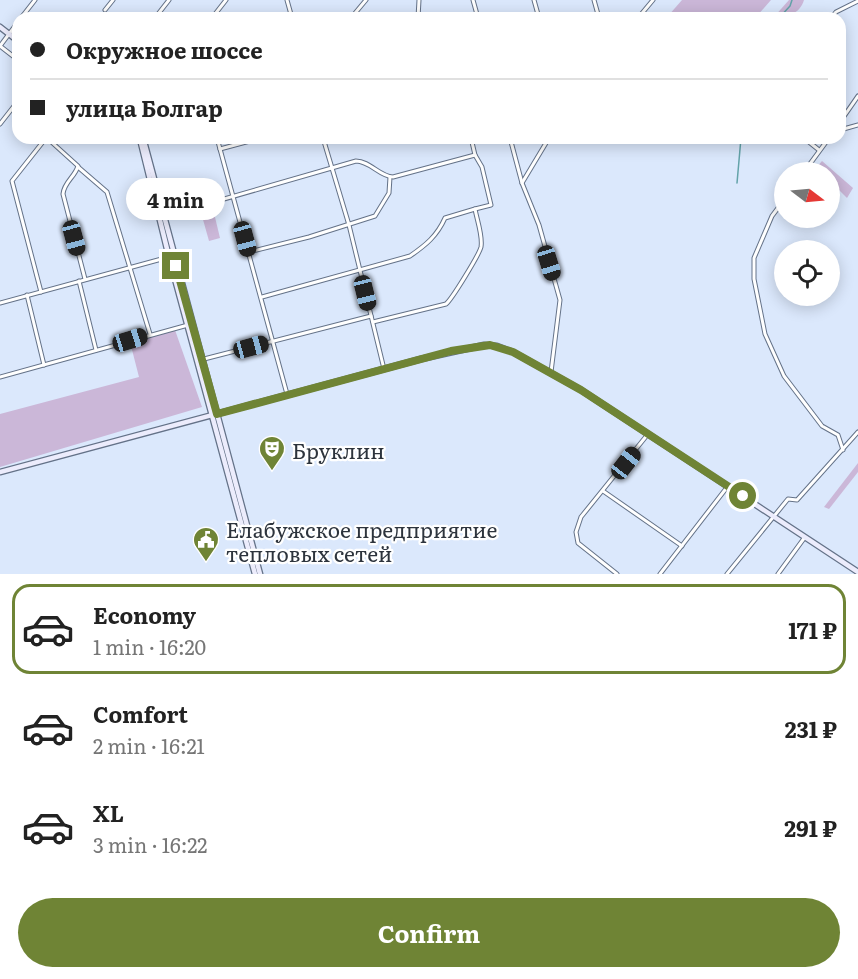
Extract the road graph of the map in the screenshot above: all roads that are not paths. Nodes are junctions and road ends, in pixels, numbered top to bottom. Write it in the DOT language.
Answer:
graph roads {
  1 [pos="35,0"];
  2 [pos="113,0"];
  3 [pos="170,0"];
  4 [pos="226,0"];
  5 [pos="366,0"];
  6 [pos="653,0"];
  7 [pos="858,1"];
  8 [pos="105,10"];
  9 [pos="26,12"];
  10 [pos="160,12"];
  11 [pos="217,12"];
  12 [pos="356,12"];
  13 [pos="643,12"];
  14 [pos="836,12"];
  15 [pos="0,27"];
  16 [pos="12,30"];
  17 [pos="9,34"];
  18 [pos="12,36"];
  19 [pos="0,46"];
  20 [pos="12,55"];
  21 [pos="858,96"];
  22 [pos="12,109"];
  23 [pos="846,113"];
  24 [pos="0,124"];
  25 [pos="42,144"];
  26 [pos="54,144"];
  27 [pos="141,144"];
  28 [pos="143,144"];
  29 [pos="219,144"];
  30 [pos="239,144"];
  31 [pos="325,144"];
  32 [pos="472,144"];
  33 [pos="512,144"];
  34 [pos="545,144"];
  35 [pos="811,144"];
  36 [pos="824,144"];
  37 [pos="220,149"];
  38 [pos="819,151"];
  39 [pos="475,155"];
  40 [pos="811,162"];
  41 [pos="332,167"];
  42 [pos="78,168"];
  43 [pos="390,177"];
  44 [pos="522,183"];
  45 [pos="234,196"];
  46 [pos="475,209"];
  47 [pos="774,213"];
  48 [pos="163,216"];
  49 [pos="349,225"];
  50 [pos="249,252"];
  51 [pos="169,257"];
  52 [pos="130,267"];
  53 [pos="360,270"];
  54 [pos="85,279"];
  55 [pos="79,281"];
  56 [pos="41,291"];
  57 [pos="27,295"];
  58 [pos="262,297"];
  59 [pos="0,303"];
  60 [pos="371,316"];
  61 [pos="373,322"];
  62 [pos="188,325"];
  63 [pos="150,334"];
  64 [pos="273,340"];
  65 [pos="96,350"];
  66 [pos="202,360"];
  67 [pos="44,365"];
  68 [pos="384,369"];
  69 [pos="551,374"];
  70 [pos="0,377"];
  71 [pos="287,394"];
  72 [pos="214,414"];
  73 [pos="858,432"];
  74 [pos="648,434"];
  75 [pos="843,450"];
  76 [pos="0,472"];
  77 [pos="728,486"];
  78 [pos="603,491"];
  79 [pos="774,516"];
  80 [pos="805,537"];
  81 [pos="682,546"];
  82 [pos="858,572"];
  83 [pos="257,574"];
  84 [pos="617,574"];
  85 [pos="660,574"];
  86 [pos="727,574"];
  87 [pos="778,574"];
  1 -- 9 [label="street"];
  2 -- 8 [label="street"];
  3 -- 10 [label="street"];
  4 -- 11 [label="street"];
  5 -- 12 [label="street"];
  6 -- 13 [label="street"];
  7 -- 14 [label="street"];
  15 -- 17 [label="street"];
  16 -- 17 [label="street"];
  17 -- 18 [label="street"];
  17 -- 19 [label="street"];
  19 -- 20 [label="street"];
  21 -- 23 [label="street"];
  22 -- 24 [label="street"];
  25 -- 56 [label="street"];
  26 -- 42 [label="street"];
  27 -- 51 [label="street"];
  28 -- 48 [label="street"];
  29 -- 37 [label="street"];
  30 -- 37 [label="street"];
  31 -- 41 [label="street"];
  32 -- 39 [label="street"];
  33 -- 44 [label="street"];
  34 -- 44 [label="street"];
  35 -- 38 [label="street"];
  36 -- 38 [label="street"];
  37 -- 45 [label="street"];
  38 -- 40 [label="street"];
  39 -- 43 [label="street"];
  39 -- 46 [label="street"];
  41 -- 43 [label="street"];
  41 -- 45 [label="street"];
  41 -- 49 [label="street"];
  42 -- 52 [label="street"];
  42 -- 54 [label="street"];
  43 -- 49 [label="street"];
  44 -- 69 [label="street"];
  45 -- 48 [label="street"];
  45 -- 50 [label="street"];
  46 -- 53 [label="street"];
  46 -- 61 [label="street"];
  47 -- 75 [label="street"];
  48 -- 66 [label="street"];
  49 -- 50 [label="street"];
  49 -- 53 [label="street"];
  50 -- 58 [label="street"];
  51 -- 52 [label="street"];
  51 -- 62 [label="street"];
  52 -- 54 [label="street"];
  52 -- 63 [label="street"];
  53 -- 58 [label="street"];
  53 -- 60 [label="street"];
  54 -- 55 [label="street"];
  55 -- 56 [label="street"];
  55 -- 65 [label="street"];
  56 -- 57 [label="street"];
  57 -- 59 [label="street"];
  57 -- 67 [label="street"];
  58 -- 64 [label="street"];
  60 -- 61 [label="street"];
  60 -- 64 [label="street"];
  61 -- 68 [label="street"];
  62 -- 63 [label="street"];
  62 -- 72 [label="street"];
  63 -- 65 [label="street"];
  64 -- 66 [label="street"];
  64 -- 71 [label="street"];
  65 -- 67 [label="street"];
  66 -- 72 [label="street"];
  67 -- 70 [label="street"];
  68 -- 69 [label="street"];
  68 -- 71 [label="street"];
  69 -- 74 [label="street"];
  71 -- 72 [label="street"];
  72 -- 76 [label="street"];
  72 -- 83 [label="street"];
  73 -- 75 [label="street"];
  74 -- 77 [label="street"];
  74 -- 78 [label="street"];
  75 -- 79 [label="street"];
  77 -- 79 [label="street"];
  77 -- 81 [label="street"];
  78 -- 81 [label="street"];
  78 -- 84 [label="street"];
  79 -- 80 [label="street"];
  79 -- 86 [label="street"];
  80 -- 82 [label="street"];
  80 -- 87 [label="street"];
  81 -- 85 [label="street"];
}
